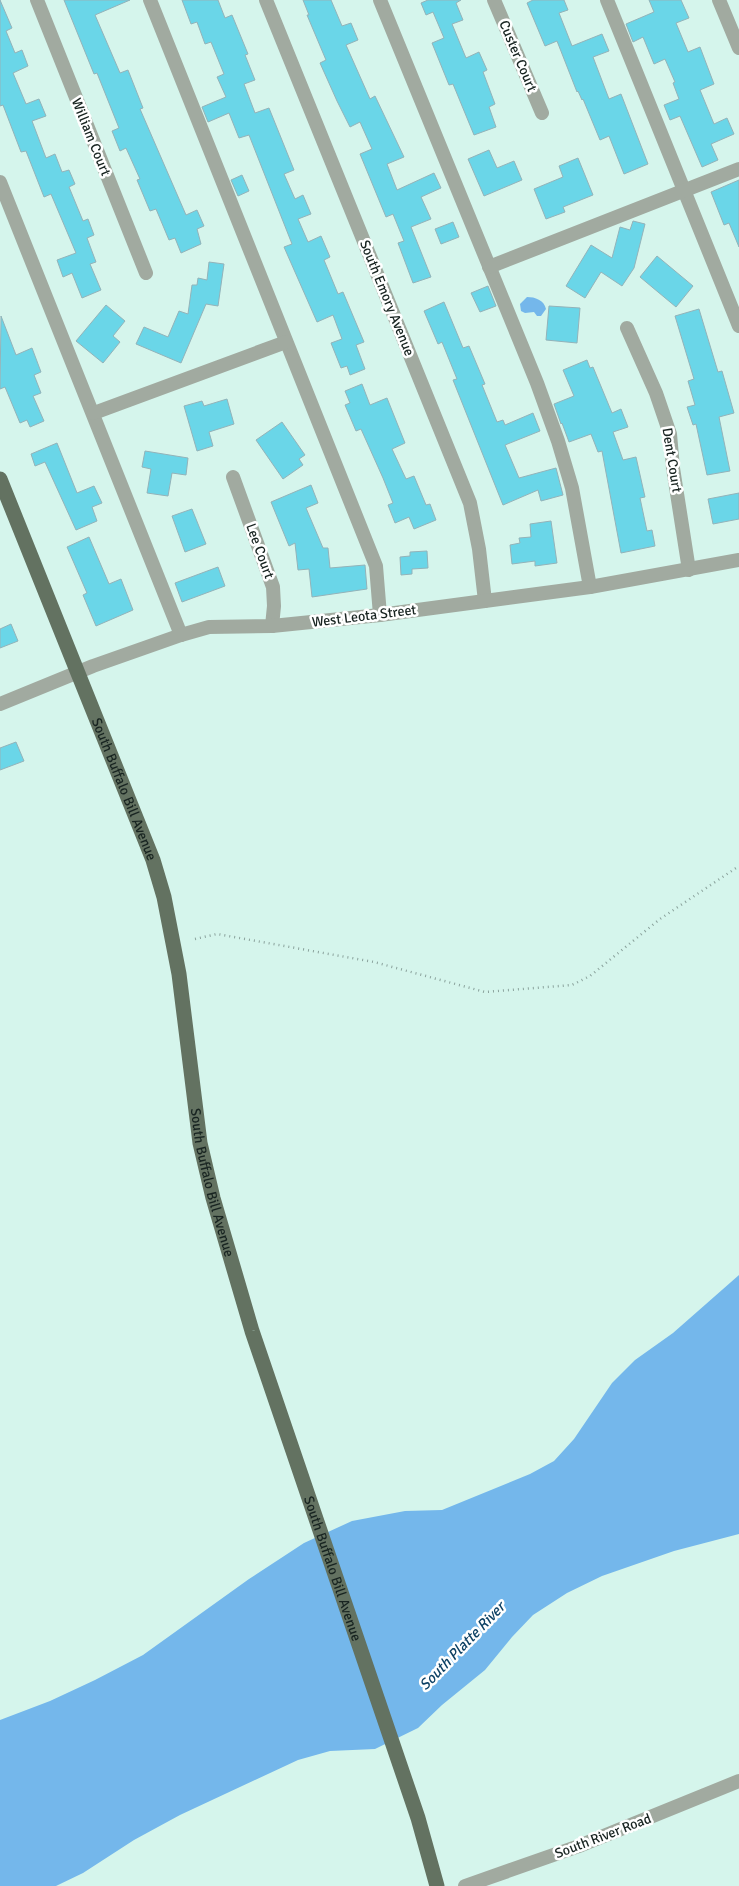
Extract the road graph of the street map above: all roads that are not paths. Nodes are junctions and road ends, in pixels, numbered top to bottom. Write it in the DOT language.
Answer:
graph roads {
  1 [pos="37,0"];
  2 [pos="150,0"];
  3 [pos="266,0"];
  4 [pos="380,0"];
  5 [pos="494,0"];
  6 [pos="607,0"];
  7 [pos="720,0"];
  8 [pos="739,48"];
  9 [pos="542,113"];
  10 [pos="739,169"];
  11 [pos="0,182"];
  12 [pos="683,191"];
  13 [pos="490,267"];
  14 [pos="146,273"];
  15 [pos="739,326"];
  16 [pos="626,328"];
  17 [pos="286,342"];
  18 [pos="94,414"];
  19 [pos="233,477"];
  20 [pos="0,479"];
  21 [pos="739,560"];
  22 [pos="689,570"];
  23 [pos="590,587"];
  24 [pos="485,601"];
  25 [pos="380,615"];
  26 [pos="272,626"];
  27 [pos="181,635"];
  28 [pos="78,673"];
  29 [pos="0,704"];
  30 [pos="739,1781"];
  31 [pos="437,1886"];
  32 [pos="465,1886"];
  1 -- 14 [label="street, William Court"];
  2 -- 17 [label="street"];
  3 -- 24 [label="street, South Emory Avenue"];
  4 -- 13 [label="street"];
  5 -- 9 [label="street, Custer Court"];
  6 -- 12 [label="street"];
  7 -- 8 [label="street"];
  10 -- 12 [label="street"];
  11 -- 18 [label="street"];
  12 -- 13 [label="street"];
  12 -- 15 [label="street"];
  13 -- 23 [label="street"];
  16 -- 22 [label="street, Dent Court"];
  17 -- 18 [label="street"];
  17 -- 25 [label="street"];
  18 -- 27 [label="street"];
  19 -- 26 [label="street, Lee Court"];
  20 -- 28 [label="main road, South Buffalo Bill Avenue"];
  21 -- 22 [label="street, West Leota Street"];
  22 -- 23 [label="street, West Leota Street"];
  23 -- 24 [label="street, West Leota Street"];
  24 -- 25 [label="street, West Leota Street"];
  25 -- 26 [label="street, West Leota Street"];
  26 -- 27 [label="street, West Leota Street"];
  27 -- 28 [label="street, West Leota Street"];
  28 -- 29 [label="street, West Leota Street"];
  28 -- 31 [label="main road, South Buffalo Bill Avenue"];
  30 -- 32 [label="street, South River Road"];
}
